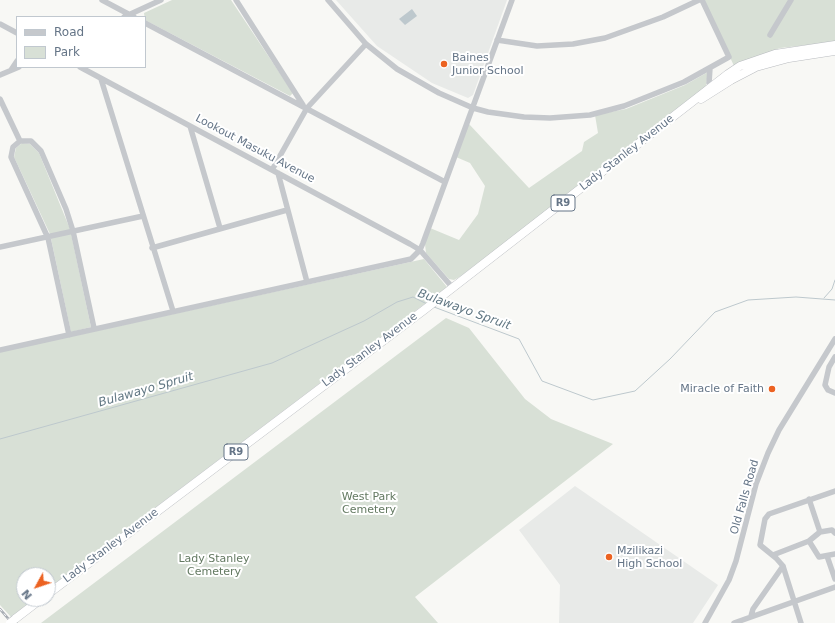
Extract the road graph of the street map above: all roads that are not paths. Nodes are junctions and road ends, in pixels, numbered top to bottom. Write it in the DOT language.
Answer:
graph roads {
  1 [pos="102,0"];
  2 [pos="162,0"];
  3 [pos="236,0"];
  4 [pos="328,0"];
  5 [pos="512,0"];
  6 [pos="699,0"];
  7 [pos="702,0"];
  8 [pos="791,0"];
  9 [pos="129,16"];
  10 [pos="0,24"];
  11 [pos="146,24"];
  12 [pos="15,32"];
  13 [pos="770,36"];
  14 [pos="497,40"];
  15 [pos="366,44"];
  16 [pos="835,45"];
  17 [pos="835,51"];
  18 [pos="16,62"];
  19 [pos="16,68"];
  20 [pos="82,68"];
  21 [pos="710,68"];
  22 [pos="11,70"];
  23 [pos="0,75"];
  24 [pos="101,79"];
  25 [pos="712,89"];
  26 [pos="0,99"];
  27 [pos="305,107"];
  28 [pos="473,108"];
  29 [pos="190,126"];
  30 [pos="20,141"];
  31 [pos="272,170"];
  32 [pos="278,173"];
  33 [pos="445,182"];
  34 [pos="287,210"];
  35 [pos="143,216"];
  36 [pos="220,228"];
  37 [pos="73,231"];
  38 [pos="48,238"];
  39 [pos="0,247"];
  40 [pos="152,248"];
  41 [pos="420,250"];
  42 [pos="307,282"];
  43 [pos="452,287"];
  44 [pos="173,311"];
  45 [pos="94,328"];
  46 [pos="69,335"];
  47 [pos="835,339"];
  48 [pos="0,350"];
  49 [pos="835,357"];
  50 [pos="835,394"];
  51 [pos="835,490"];
  52 [pos="809,499"];
  53 [pos="820,532"];
  54 [pos="835,532"];
  55 [pos="809,541"];
  56 [pos="835,554"];
  57 [pos="773,555"];
  58 [pos="827,556"];
  59 [pos="783,566"];
  60 [pos="835,579"];
  61 [pos="835,587"];
  62 [pos="56,588"];
  63 [pos="794,601"];
  64 [pos="30,607"];
  65 [pos="751,616"];
  66 [pos="12,621"];
  67 [pos="745,621"];
  68 [pos="705,623"];
  69 [pos="734,623"];
  70 [pos="801,623"];
  1 -- 9 [label="street"];
  2 -- 9 [label="street"];
  3 -- 27 [label="street"];
  4 -- 15 [label="street"];
  5 -- 14 [label="street"];
  6 -- 14 [label="street"];
  7 -- 21 [label="street"];
  8 -- 13 [label="street"];
  10 -- 12 [label="street"];
  11 -- 27 [label="street"];
  14 -- 28 [label="street"];
  15 -- 27 [label="street"];
  15 -- 28 [label="street"];
  16 -- 25 [label="highway, Lady Stanley Avenue / R9"];
  17 -- 25 [label="highway, Lady Stanley Avenue / R9"];
  18 -- 22 [label="street"];
  19 -- 22 [label="street"];
  20 -- 24 [label="street, Lookout Masuku Avenue"];
  21 -- 25 [label="street"];
  21 -- 28 [label="street"];
  22 -- 23 [label="street"];
  24 -- 29 [label="street, Lookout Masuku Avenue"];
  24 -- 35 [label="street"];
  25 -- 43 [label="highway, Lady Stanley Avenue / R9"];
  26 -- 30 [label="street"];
  27 -- 31 [label="street"];
  27 -- 33 [label="street"];
  28 -- 33 [label="street"];
  29 -- 31 [label="street, Lookout Masuku Avenue"];
  29 -- 36 [label="street"];
  30 -- 37 [label="street"];
  30 -- 38 [label="street"];
  31 -- 32 [label="street, Lookout Masuku Avenue"];
  32 -- 34 [label="street"];
  32 -- 41 [label="street, Lookout Masuku Avenue"];
  33 -- 41 [label="street"];
  34 -- 36 [label="street"];
  34 -- 42 [label="street"];
  35 -- 37 [label="street"];
  35 -- 40 [label="street"];
  36 -- 40 [label="street"];
  37 -- 38 [label="street"];
  37 -- 45 [label="street"];
  38 -- 39 [label="street"];
  38 -- 46 [label="street"];
  40 -- 44 [label="street"];
  41 -- 42 [label="street"];
  41 -- 43 [label="street"];
  42 -- 44 [label="street"];
  43 -- 62 [label="highway, Lady Stanley Avenue / R9"];
  44 -- 45 [label="street"];
  45 -- 46 [label="street"];
  46 -- 48 [label="street"];
  47 -- 68 [label="street, Old Falls Road"];
  49 -- 50 [label="street"];
  51 -- 52 [label="street"];
  52 -- 53 [label="street"];
  52 -- 57 [label="street"];
  53 -- 54 [label="street"];
  53 -- 55 [label="street"];
  55 -- 57 [label="street"];
  55 -- 58 [label="street"];
  56 -- 58 [label="street"];
  57 -- 59 [label="street"];
  58 -- 60 [label="street"];
  59 -- 63 [label="street"];
  59 -- 65 [label="street"];
  61 -- 63 [label="street"];
  63 -- 65 [label="street"];
  63 -- 70 [label="street"];
  64 -- 66 [label="highway"];
  65 -- 67 [label="street"];
  67 -- 69 [label="street"];
}
